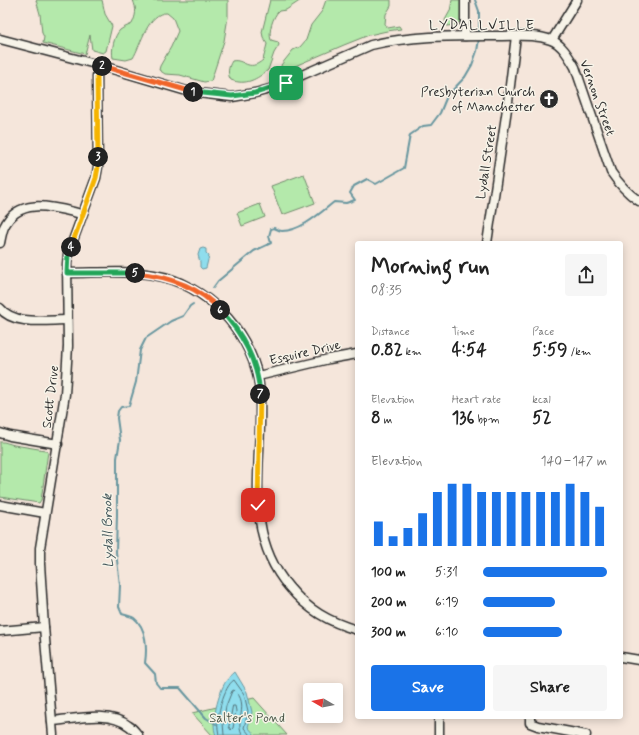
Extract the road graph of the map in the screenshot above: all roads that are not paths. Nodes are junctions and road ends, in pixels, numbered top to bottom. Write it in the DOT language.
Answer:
graph roads {
  1 [pos="465,0"];
  2 [pos="577,0"];
  3 [pos="465,36"];
  4 [pos="516,36"];
  5 [pos="0,40"];
  6 [pos="552,40"];
  7 [pos="99,65"];
  8 [pos="639,200"];
  9 [pos="82,214"];
  10 [pos="487,241"];
  11 [pos="0,243"];
  12 [pos="67,273"];
  13 [pos="0,308"];
  14 [pos="67,320"];
  15 [pos="355,354"];
  16 [pos="258,376"];
  17 [pos="0,433"];
  18 [pos="58,444"];
  19 [pos="0,504"];
  20 [pos="45,513"];
  21 [pos="44,627"];
  22 [pos="355,629"];
  23 [pos="0,631"];
  24 [pos="623,657"];
  25 [pos="639,660"];
  26 [pos="439,719"];
  27 [pos="530,719"];
  28 [pos="52,721"];
  29 [pos="53,735"];
  30 [pos="138,735"];
  31 [pos="439,735"];
  32 [pos="586,735"];
  1 -- 3 [label="street"];
  2 -- 6 [label="street"];
  3 -- 4 [label="street, Vernon Street"];
  3 -- 7 [label="street, Vernon Street"];
  4 -- 6 [label="street, Vernon Street"];
  4 -- 10 [label="street, Lydall Street"];
  5 -- 7 [label="street, Vernon Street"];
  6 -- 8 [label="street, Vernon Street"];
  7 -- 9 [label="street, Scott Drive"];
  9 -- 11 [label="street"];
  9 -- 12 [label="street, Scott Drive"];
  12 -- 14 [label="street, Scott Drive"];
  12 -- 16 [label="street"];
  13 -- 14 [label="street"];
  14 -- 18 [label="street, Scott Drive"];
  15 -- 16 [label="street, Esquire Drive"];
  16 -- 22 [label="street"];
  17 -- 18 [label="street"];
  18 -- 20 [label="street, Scott Drive"];
  19 -- 20 [label="street"];
  20 -- 21 [label="street, Scott Drive"];
  21 -- 23 [label="street"];
  21 -- 28 [label="street, Scott Drive"];
  24 -- 25 [label="street"];
  26 -- 31 [label="street"];
  27 -- 32 [label="street"];
  28 -- 29 [label="street, Scott Drive"];
  28 -- 30 [label="street"];
}
